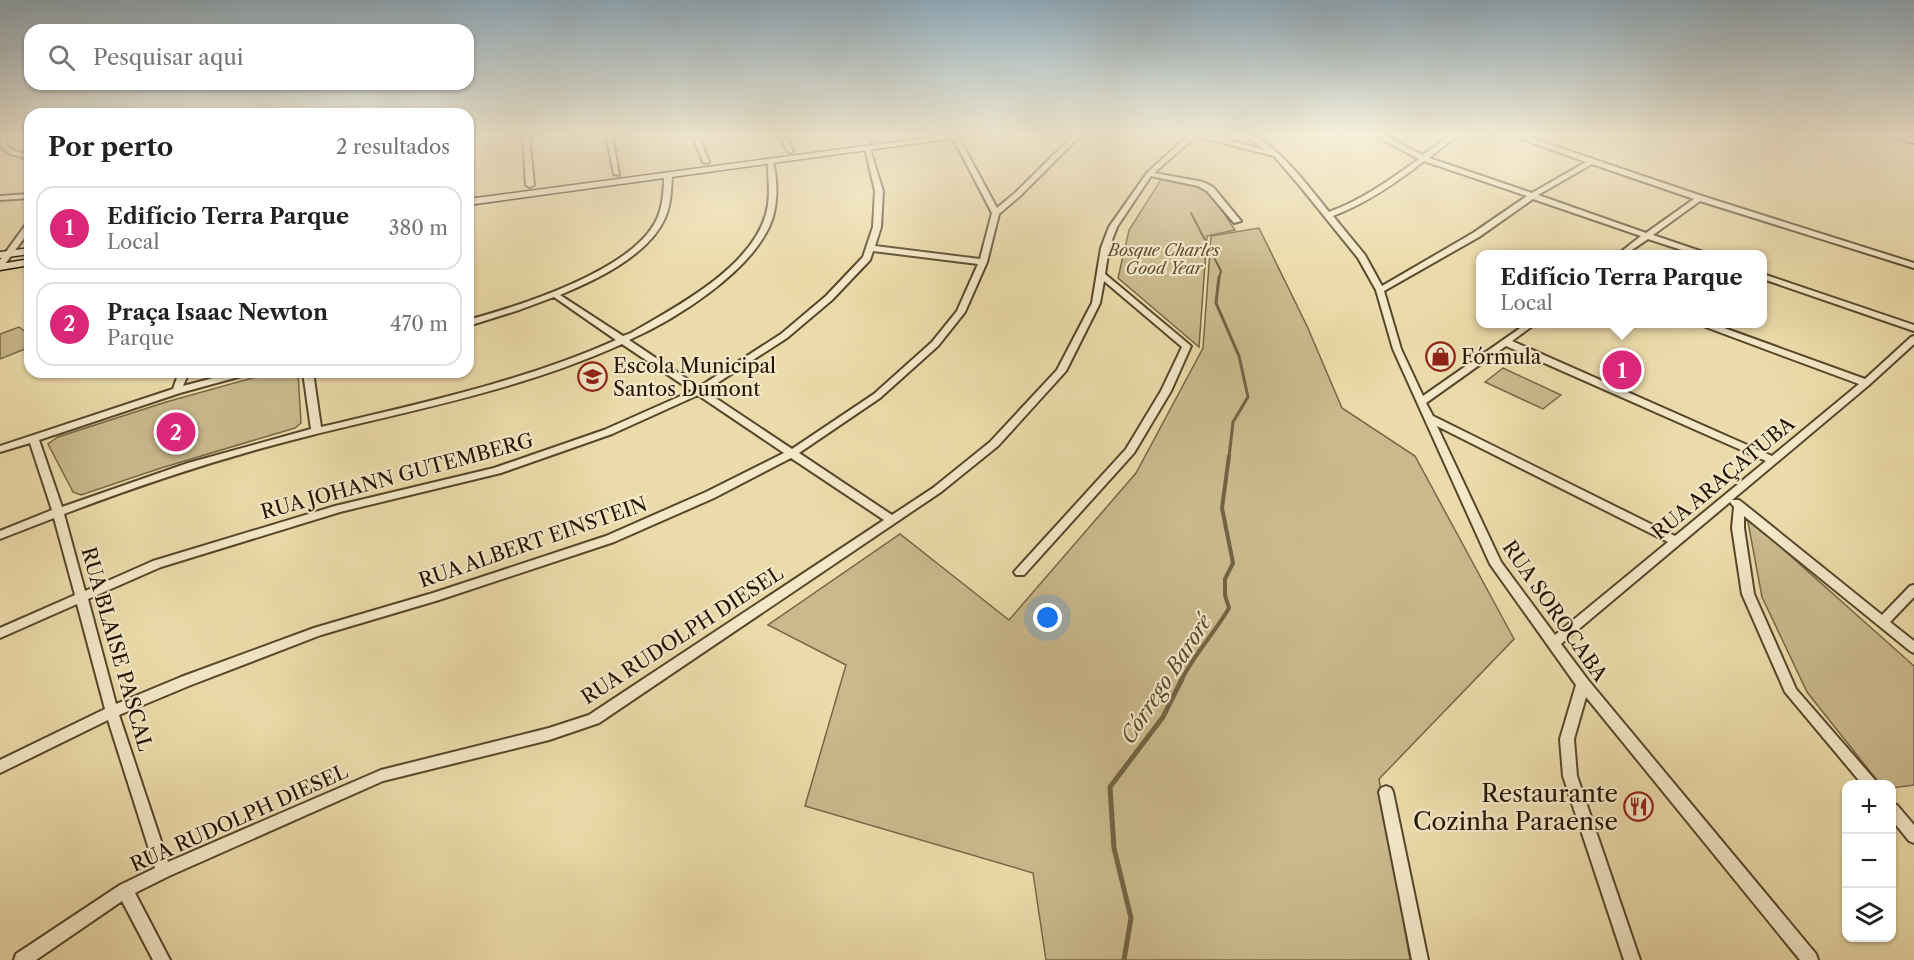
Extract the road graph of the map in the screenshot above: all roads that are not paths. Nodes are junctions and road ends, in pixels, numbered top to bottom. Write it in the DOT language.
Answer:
graph roads {
  1 [pos="529,179"];
  2 [pos="594,179"];
  3 [pos="634,179"];
  4 [pos="668,179"];
  5 [pos="772,179"];
  6 [pos="877,179"];
  7 [pos="978,179"];
  8 [pos="1033,179"];
  9 [pos="1146,179"];
  10 [pos="1173,179"];
  11 [pos="1297,179"];
  12 [pos="1394,179"];
  13 [pos="1483,179"];
  14 [pos="1562,179"];
  15 [pos="1641,179"];
  16 [pos="570,184"];
  17 [pos="530,185"];
  18 [pos="474,193"];
  19 [pos="24,196"];
  20 [pos="1532,196"];
  21 [pos="0,198"];
  22 [pos="1699,198"];
  23 [pos="474,201"];
  24 [pos="996,213"];
  25 [pos="1328,215"];
  26 [pos="1237,221"];
  27 [pos="24,232"];
  28 [pos="1645,236"];
  29 [pos="870,248"];
  30 [pos="1628,250"];
  31 [pos="1686,250"];
  32 [pos="24,252"];
  33 [pos="4,255"];
  34 [pos="983,262"];
  35 [pos="24,263"];
  36 [pos="0,266"];
  37 [pos="1914,266"];
  38 [pos="1101,275"];
  39 [pos="1767,277"];
  40 [pos="1380,290"];
  41 [pos="554,294"];
  42 [pos="474,321"];
  43 [pos="1525,328"];
  44 [pos="1717,328"];
  45 [pos="1914,328"];
  46 [pos="1914,339"];
  47 [pos="622,341"];
  48 [pos="1506,342"];
  49 [pos="182,378"];
  50 [pos="224,378"];
  51 [pos="309,378"];
  52 [pos="1866,383"];
  53 [pos="177,391"];
  54 [pos="699,391"];
  55 [pos="1420,402"];
  56 [pos="1427,417"];
  57 [pos="316,429"];
  58 [pos="33,437"];
  59 [pos="0,449"];
  60 [pos="791,454"];
  61 [pos="1773,460"];
  62 [pos="1727,498"];
  63 [pos="1739,506"];
  64 [pos="58,512"];
  65 [pos="891,520"];
  66 [pos="0,535"];
  67 [pos="1675,541"];
  68 [pos="1020,572"];
  69 [pos="1914,589"];
  70 [pos="82,595"];
  71 [pos="1883,622"];
  72 [pos="0,633"];
  73 [pos="1554,644"];
  74 [pos="1914,648"];
  75 [pos="1582,684"];
  76 [pos="112,712"];
  77 [pos="0,767"];
  78 [pos="1867,780"];
  79 [pos="1386,792"];
  80 [pos="1896,815"];
  81 [pos="1914,836"];
  82 [pos="164,871"];
  83 [pos="126,891"];
  84 [pos="22,960"];
  85 [pos="162,960"];
  86 [pos="1420,960"];
  87 [pos="1632,960"];
  88 [pos="1810,960"];
  1 -- 17 [label="street"];
  2 -- 16 [label="main road"];
  3 -- 16 [label="main road"];
  4 -- 41 [label="street"];
  5 -- 47 [label="street"];
  6 -- 29 [label="street, RUA JOHANN GUTEMBERG"];
  7 -- 24 [label="street"];
  8 -- 24 [label="street"];
  9 -- 38 [label="street, RUA RUDOLPH DIESEL"];
  10 -- 26 [label="street"];
  11 -- 25 [label="street, RUA SOROCABA"];
  12 -- 25 [label="street"];
  13 -- 20 [label="street"];
  14 -- 20 [label="street"];
  15 -- 22 [label="street"];
  16 -- 17 [label="main road"];
  16 -- 23 [label="main road"];
  17 -- 18 [label="main road"];
  19 -- 21 [label="street"];
  20 -- 28 [label="street"];
  20 -- 40 [label="street"];
  22 -- 28 [label="street"];
  22 -- 37 [label="street"];
  24 -- 34 [label="street, RUA ALBERT EINSTEIN"];
  25 -- 40 [label="street, RUA SOROCABA"];
  27 -- 33 [label="street"];
  28 -- 30 [label="street"];
  28 -- 31 [label="street"];
  29 -- 34 [label="street"];
  29 -- 54 [label="street, RUA JOHANN GUTEMBERG"];
  32 -- 33 [label="main road"];
  33 -- 36 [label="street"];
  34 -- 60 [label="street, RUA ALBERT EINSTEIN"];
  35 -- 36 [label="main road"];
  38 -- 65 [label="street, RUA RUDOLPH DIESEL"];
  38 -- 68 [label="street"];
  39 -- 45 [label="street"];
  40 -- 55 [label="street, RUA SOROCABA"];
  41 -- 42 [label="street"];
  41 -- 47 [label="street"];
  43 -- 48 [label="street"];
  44 -- 52 [label="street"];
  46 -- 52 [label="street, RUA ARAÇATUBA"];
  47 -- 54 [label="street"];
  47 -- 57 [label="street"];
  48 -- 55 [label="street"];
  48 -- 61 [label="street"];
  49 -- 53 [label="street"];
  50 -- 53 [label="street"];
  51 -- 57 [label="street"];
  52 -- 61 [label="street, RUA ARAÇATUBA"];
  53 -- 58 [label="street"];
  54 -- 60 [label="street"];
  54 -- 70 [label="street, RUA JOHANN GUTEMBERG"];
  55 -- 56 [label="street, RUA SOROCABA"];
  56 -- 67 [label="street"];
  56 -- 73 [label="street, RUA SOROCABA"];
  57 -- 64 [label="street"];
  58 -- 59 [label="street"];
  58 -- 64 [label="street, RUA BLAISE PASCAL"];
  60 -- 65 [label="street"];
  60 -- 76 [label="street, RUA ALBERT EINSTEIN"];
  61 -- 62 [label="street, RUA ARAÇATUBA"];
  62 -- 63 [label="street"];
  62 -- 67 [label="street, RUA ARAÇATUBA"];
  63 -- 71 [label="street"];
  63 -- 78 [label="street"];
  64 -- 66 [label="street"];
  64 -- 70 [label="street, RUA BLAISE PASCAL"];
  65 -- 82 [label="street, RUA RUDOLPH DIESEL"];
  67 -- 73 [label="street, RUA ARAÇATUBA"];
  69 -- 71 [label="street"];
  70 -- 72 [label="street, RUA JOHANN GUTEMBERG"];
  70 -- 76 [label="street, RUA BLAISE PASCAL"];
  71 -- 74 [label="street"];
  73 -- 75 [label="street, RUA SOROCABA"];
  75 -- 87 [label="street"];
  75 -- 88 [label="street, RUA SOROCABA"];
  76 -- 77 [label="street, RUA ALBERT EINSTEIN"];
  76 -- 82 [label="street, RUA BLAISE PASCAL"];
  79 -- 86 [label="street"];
  80 -- 81 [label="street"];
  82 -- 83 [label="street, RUA RUDOLPH DIESEL"];
  83 -- 84 [label="street, RUA RUDOLPH DIESEL"];
  83 -- 85 [label="street"];
}
